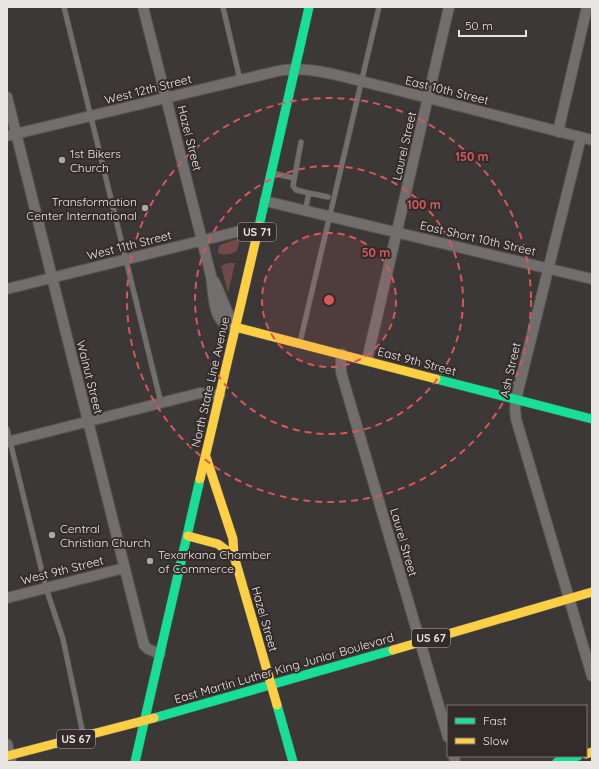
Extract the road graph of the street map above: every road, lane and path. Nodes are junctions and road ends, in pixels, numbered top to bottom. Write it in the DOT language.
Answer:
graph roads {
  1 [pos="64,7"];
  2 [pos="143,7"];
  3 [pos="223,7"];
  4 [pos="379,7"];
  5 [pos="450,7"];
  6 [pos="587,7"];
  7 [pos="307,10"];
  8 [pos="295,68"];
  9 [pos="240,80"];
  10 [pos="361,82"];
  11 [pos="7,97"];
  12 [pos="167,98"];
  13 [pos="428,98"];
  14 [pos="90,116"];
  15 [pos="558,132"];
  16 [pos="12,135"];
  17 [pos="581,137"];
  18 [pos="592,140"];
  19 [pos="301,142"];
  20 [pos="271,172"];
  21 [pos="294,178"];
  22 [pos="309,193"];
  23 [pos="328,197"];
  24 [pos="265,201"];
  25 [pos="305,211"];
  26 [pos="330,217"];
  27 [pos="258,229"];
  28 [pos="397,233"];
  29 [pos="202,241"];
  30 [pos="125,260"];
  31 [pos="548,268"];
  32 [pos="53,277"];
  33 [pos="592,279"];
  34 [pos="7,289"];
  35 [pos="235,327"];
  36 [pos="300,343"];
  37 [pos="342,354"];
  38 [pos="367,360"];
  39 [pos="220,395"];
  40 [pos="516,399"];
  41 [pos="161,403"];
  42 [pos="592,419"];
  43 [pos="88,422"];
  44 [pos="7,429"];
  45 [pos="9,441"];
  46 [pos="206,457"];
  47 [pos="188,536"];
  48 [pos="234,556"];
  49 [pos="124,568"];
  50 [pos="46,588"];
  51 [pos="592,592"];
  52 [pos="7,598"];
  53 [pos="570,598"];
  54 [pos="420,642"];
  55 [pos="160,654"];
  56 [pos="592,676"];
  57 [pos="271,686"];
  58 [pos="145,720"];
  59 [pos="447,734"];
  60 [pos="84,737"];
  61 [pos="7,744"];
  62 [pos="574,757"];
  63 [pos="10,758"];
  64 [pos="135,762"];
  65 [pos="294,762"];
  66 [pos="557,762"];
  1 -- 14 [label="lane"];
  2 -- 12 [label="street, Hazel Street"];
  3 -- 9 [label="lane"];
  4 -- 10 [label="lane"];
  5 -- 13 [label="street, Laurel Street"];
  6 -- 15 [label="street"];
  7 -- 8 [label="main road, North State Line Avenue / US 71"];
  8 -- 9 [label="street, West 12th Street"];
  8 -- 10 [label="street, East 10th Street"];
  8 -- 20 [label="main road, North State Line Avenue / US 71"];
  9 -- 12 [label="street, West 12th Street"];
  10 -- 13 [label="street, East 10th Street"];
  10 -- 26 [label="lane"];
  11 -- 16 [label="street, Walnut Street"];
  12 -- 14 [label="street, West 12th Street"];
  12 -- 29 [label="street, Hazel Street"];
  13 -- 15 [label="street, East 10th Street"];
  13 -- 28 [label="street, Laurel Street"];
  14 -- 16 [label="street, West 12th Street"];
  14 -- 30 [label="lane"];
  15 -- 17 [label="street, East 10th Street"];
  16 -- 32 [label="street, Walnut Street"];
  17 -- 18 [label="street, East 10th Street"];
  17 -- 31 [label="street, Ash Street"];
  19 -- 21 [label="lane"];
  20 -- 21 [label="lane"];
  20 -- 24 [label="main road, North State Line Avenue / US 71"];
  21 -- 22 [label="lane"];
  22 -- 23 [label="lane"];
  22 -- 25 [label="lane"];
  24 -- 25 [label="street, East Short 10th Street"];
  24 -- 27 [label="main road, North State Line Avenue / US 71"];
  25 -- 26 [label="street, East Short 10th Street"];
  26 -- 28 [label="street, East Short 10th Street"];
  26 -- 36 [label="lane"];
  27 -- 29 [label="street, West 11th Street"];
  27 -- 35 [label="main road, North State Line Avenue / US 71"];
  28 -- 31 [label="street, East Short 10th Street"];
  28 -- 38 [label="street, Laurel Street"];
  29 -- 30 [label="street, West 11th Street"];
  29 -- 35 [label="street, Hazel Street"];
  30 -- 32 [label="street, West 11th Street"];
  30 -- 41 [label="lane"];
  31 -- 33 [label="street, East Short 10th Street"];
  31 -- 40 [label="street, Ash Street"];
  32 -- 34 [label="street, West 11th Street"];
  32 -- 43 [label="street, Walnut Street"];
  35 -- 36 [label="main road, East 9th Street"];
  35 -- 39 [label="main road, North State Line Avenue / US 71"];
  36 -- 37 [label="main road, East 9th Street"];
  37 -- 38 [label="main road, East 9th Street"];
  37 -- 54 [label="street, Laurel Street"];
  38 -- 40 [label="main road, East 9th Street"];
  39 -- 41 [label="street"];
  39 -- 46 [label="main road, North State Line Avenue / US 71"];
  40 -- 42 [label="main road, East 9th Street"];
  40 -- 53 [label="street, Ash Street"];
  41 -- 43 [label="street"];
  43 -- 45 [label="street"];
  43 -- 49 [label="street, Walnut Street"];
  44 -- 45 [label="lane"];
  45 -- 50 [label="lane"];
  46 -- 47 [label="main road, North State Line Avenue"];
  46 -- 48 [label="main road, Hazel Street"];
  47 -- 48 [label="main road"];
  47 -- 55 [label="main road, North State Line Avenue"];
  48 -- 57 [label="main road, Hazel Street"];
  49 -- 50 [label="street, West 9th Street"];
  49 -- 55 [label="street, Walnut Street"];
  50 -- 52 [label="street, West 9th Street"];
  50 -- 60 [label="lane"];
  51 -- 53 [label="main road, East Martin Luther King Junior Boulevard / US 67"];
  53 -- 54 [label="main road, East Martin Luther King Junior Boulevard / US 67"];
  53 -- 56 [label="street, Ash Street"];
  54 -- 57 [label="main road, East Martin Luther King Junior Boulevard / US 67"];
  54 -- 59 [label="street, Laurel Street"];
  55 -- 58 [label="main road, North State Line Avenue"];
  57 -- 58 [label="main road, East Martin Luther King Junior Boulevard / US 67"];
  57 -- 65 [label="main road, Hazel Street"];
  58 -- 60 [label="main road, US 67"];
  58 -- 64 [label="main road, North State Line Avenue"];
  60 -- 63 [label="main road, US 67"];
  61 -- 63 [label="street"];
  62 -- 66 [label="main road"];
}
